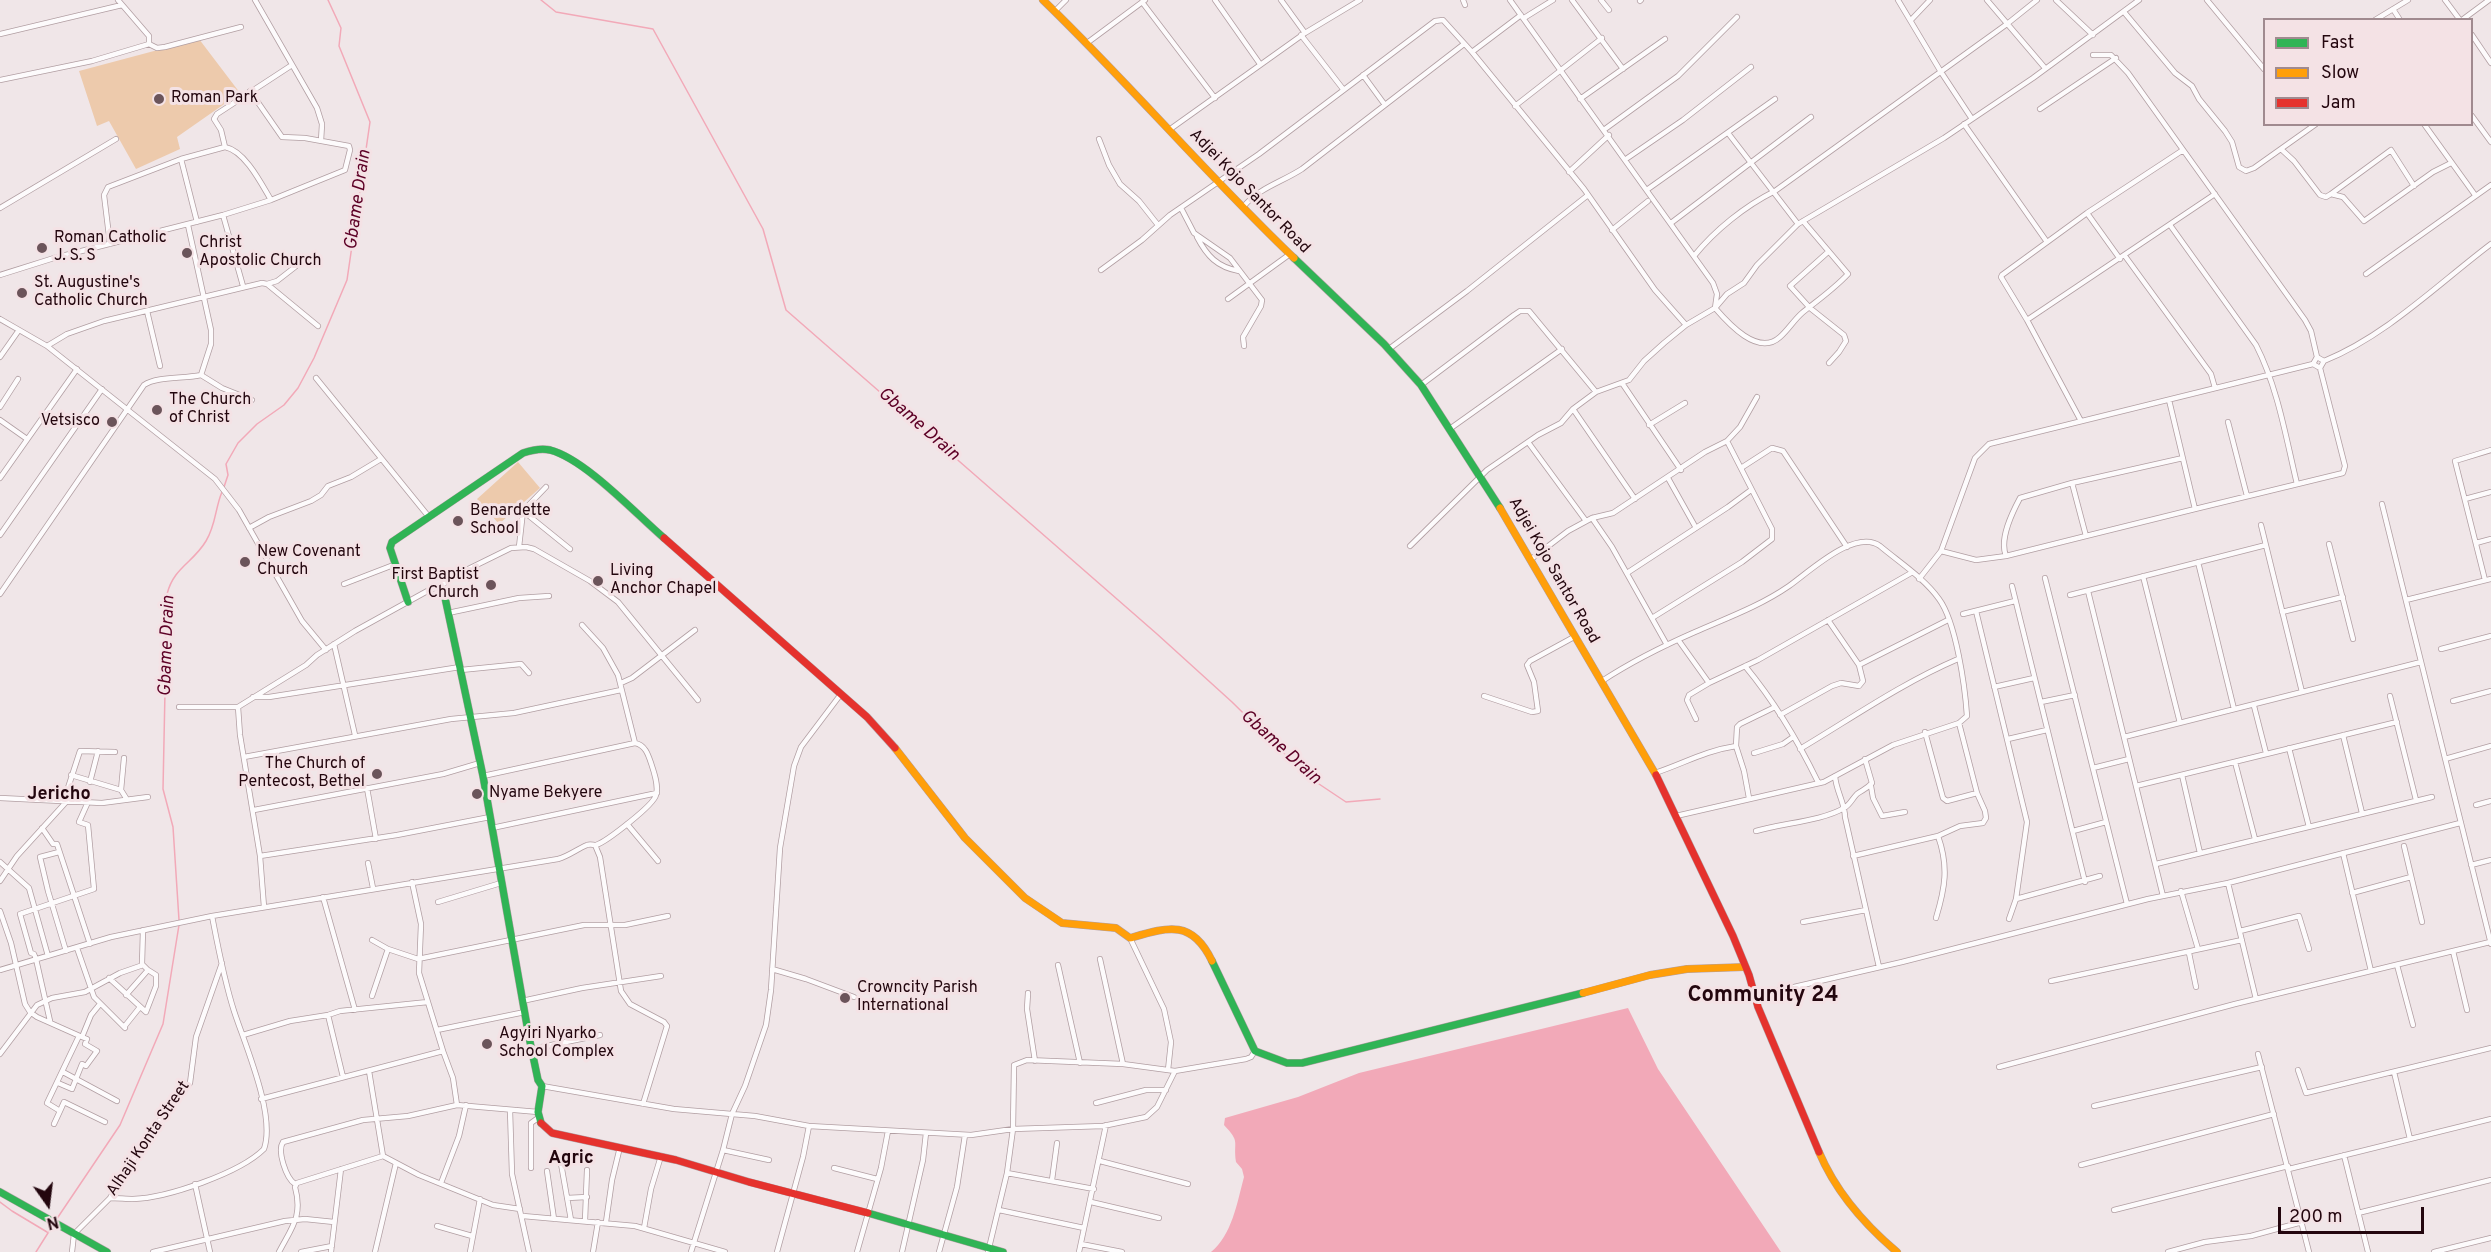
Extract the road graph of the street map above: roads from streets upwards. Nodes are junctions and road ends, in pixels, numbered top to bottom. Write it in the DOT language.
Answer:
graph roads {
  1 [pos="118,0"];
  2 [pos="255,0"];
  3 [pos="1043,0"];
  4 [pos="1066,0"];
  5 [pos="1215,0"];
  6 [pos="1281,0"];
  7 [pos="1360,0"];
  8 [pos="1510,0"];
  9 [pos="1553,0"];
  10 [pos="1572,0"];
  11 [pos="1601,0"];
  12 [pos="1898,0"];
  13 [pos="1930,0"];
  14 [pos="1988,0"];
  15 [pos="1999,0"];
  16 [pos="2037,0"];
  17 [pos="2056,0"];
  18 [pos="2139,0"];
  19 [pos="2207,0"];
  20 [pos="2408,0"];
  21 [pos="2445,0"];
  22 [pos="2489,0"];
  23 [pos="1144,1"];
  24 [pos="122,5"];
  25 [pos="1993,6"];
  26 [pos="2393,9"];
  27 [pos="1609,10"];
  28 [pos="1055,11"];
  29 [pos="2124,12"];
  30 [pos="1522,17"];
  31 [pos="1737,17"];
  32 [pos="2378,18"];
  33 [pos="2399,18"];
  34 [pos="2459,18"];
  35 [pos="2464,18"];
  36 [pos="1911,20"];
  37 [pos="2007,24"];
  38 [pos="241,27"];
  39 [pos="0,34"];
  40 [pos="1303,34"];
  41 [pos="2093,35"];
  42 [pos="2473,36"];
  43 [pos="1602,38"];
  44 [pos="1665,39"];
  45 [pos="1087,42"];
  46 [pos="148,44"];
  47 [pos="1464,45"];
  48 [pos="1472,52"];
  49 [pos="2093,55"];
  50 [pos="2116,58"];
  51 [pos="2491,62"];
  52 [pos="1260,64"];
  53 [pos="292,65"];
  54 [pos="1751,67"];
  55 [pos="2263,67"];
  56 [pos="2045,68"];
  57 [pos="1623,69"];
  58 [pos="1560,70"];
  59 [pos="1941,72"];
  60 [pos="1363,75"];
  61 [pos="0,80"];
  62 [pos="1343,89"];
  63 [pos="250,91"];
  64 [pos="1215,98"];
  65 [pos="1580,99"];
  66 [pos="1775,99"];
  67 [pos="1385,105"];
  68 [pos="1515,106"];
  69 [pos="2040,109"];
  70 [pos="1811,117"];
  71 [pos="2473,117"];
  72 [pos="1972,119"];
  73 [pos="1964,124"];
  74 [pos="2313,126"];
  75 [pos="2425,126"];
  76 [pos="1605,129"];
  77 [pos="1169,130"];
  78 [pos="1728,134"];
  79 [pos="1609,135"];
  80 [pos="116,139"];
  81 [pos="1099,140"];
  82 [pos="321,141"];
  83 [pos="2491,142"];
  84 [pos="225,147"];
  85 [pos="2281,149"];
  86 [pos="2184,150"];
  87 [pos="182,159"];
  88 [pos="1626,159"];
  89 [pos="1751,162"];
  90 [pos="2451,163"];
  91 [pos="1569,172"];
  92 [pos="1219,182"];
  93 [pos="2491,185"];
  94 [pos="2414,186"];
  95 [pos="1648,189"];
  96 [pos="1775,191"];
  97 [pos="2215,194"];
  98 [pos="2331,194"];
  99 [pos="1588,195"];
  100 [pos="2475,195"];
  101 [pos="271,200"];
  102 [pos="1648,201"];
  103 [pos="1244,206"];
  104 [pos="0,208"];
  105 [pos="1181,208"];
  106 [pos="2087,213"];
  107 [pos="223,215"];
  108 [pos="196,222"];
  109 [pos="1801,222"];
  110 [pos="1671,223"];
  111 [pos="188,225"];
  112 [pos="1158,225"];
  113 [pos="2170,225"];
  114 [pos="1612,230"];
  115 [pos="1197,237"];
  116 [pos="2047,242"];
  117 [pos="110,244"];
  118 [pos="2491,244"];
  119 [pos="1828,252"];
  120 [pos="1290,254"];
  121 [pos="1694,256"];
  122 [pos="2123,257"];
  123 [pos="296,267"];
  124 [pos="1101,270"];
  125 [pos="1239,271"];
  126 [pos="2366,274"];
  127 [pos="0,275"];
  128 [pos="1249,282"];
  129 [pos="267,284"];
  130 [pos="243,286"];
  131 [pos="205,296"];
  132 [pos="1228,299"];
  133 [pos="1715,308"];
  134 [pos="1810,308"];
  135 [pos="147,311"];
  136 [pos="0,319"];
  137 [pos="2027,320"];
  138 [pos="318,326"];
  139 [pos="1686,326"];
  140 [pos="19,330"];
  141 [pos="47,346"];
  142 [pos="1244,346"];
  143 [pos="1389,349"];
  144 [pos="1562,349"];
  145 [pos="0,357"];
  146 [pos="2317,357"];
  147 [pos="2324,361"];
  148 [pos="1829,363"];
  149 [pos="2313,364"];
  150 [pos="160,366"];
  151 [pos="2320,368"];
  152 [pos="77,369"];
  153 [pos="201,375"];
  154 [pos="2270,375"];
  155 [pos="316,378"];
  156 [pos="18,379"];
  157 [pos="1622,383"];
  158 [pos="1421,385"];
  159 [pos="2215,388"];
  160 [pos="102,389"];
  161 [pos="1596,392"];
  162 [pos="1756,397"];
  163 [pos="252,400"];
  164 [pos="2169,400"];
  165 [pos="1685,403"];
  166 [pos="0,407"];
  167 [pos="129,409"];
  168 [pos="1573,409"];
  169 [pos="0,420"];
  170 [pos="2081,422"];
  171 [pos="2228,422"];
  172 [pos="1649,425"];
  173 [pos="1451,429"];
  174 [pos="27,439"];
  175 [pos="1727,441"];
  176 [pos="1528,442"];
  177 [pos="2491,450"];
  178 [pos="2183,458"];
  179 [pos="381,459"];
  180 [pos="1741,468"];
  181 [pos="1681,470"];
  182 [pos="1481,476"];
  183 [pos="0,478"];
  184 [pos="1668,478"];
  185 [pos="2072,483"];
  186 [pos="2297,484"];
  187 [pos="546,487"];
  188 [pos="1751,490"];
  189 [pos="2491,492"];
  190 [pos="2247,496"];
  191 [pos="1635,499"];
  192 [pos="2465,499"];
  193 [pos="2382,504"];
  194 [pos="2195,509"];
  195 [pos="522,511"];
  196 [pos="429,517"];
  197 [pos="1592,518"];
  198 [pos="1586,521"];
  199 [pos="2260,525"];
  200 [pos="249,528"];
  201 [pos="1696,528"];
  202 [pos="0,535"];
  203 [pos="2086,536"];
  204 [pos="2491,539"];
  205 [pos="2476,543"];
  206 [pos="2329,544"];
  207 [pos="2266,545"];
  208 [pos="1410,546"];
  209 [pos="519,547"];
  210 [pos="1847,547"];
  211 [pos="570,549"];
  212 [pos="1941,551"];
  213 [pos="2006,556"];
  214 [pos="1530,560"];
  215 [pos="2198,562"];
  216 [pos="396,564"];
  217 [pos="1627,573"];
  218 [pos="1911,573"];
  219 [pos="2143,576"];
  220 [pos="2045,578"];
  221 [pos="1919,579"];
  222 [pos="2488,579"];
  223 [pos="344,584"];
  224 [pos="2012,586"];
  225 [pos="440,587"];
  226 [pos="2088,591"];
  227 [pos="0,594"];
  228 [pos="2070,595"];
  229 [pos="549,596"];
  230 [pos="2343,597"];
  231 [pos="2406,600"];
  232 [pos="2015,601"];
  233 [pos="408,602"];
  234 [pos="1976,611"];
  235 [pos="2282,612"];
  236 [pos="448,613"];
  237 [pos="1963,614"];
  238 [pos="1653,618"];
  239 [pos="1828,620"];
  240 [pos="1948,620"];
  241 [pos="582,625"];
  242 [pos="696,630"];
  243 [pos="2491,636"];
  244 [pos="1574,637"];
  245 [pos="2353,639"];
  246 [pos="1679,641"];
  247 [pos="334,644"];
  248 [pos="1667,645"];
  249 [pos="2441,649"];
  250 [pos="326,650"];
  251 [pos="663,655"];
  252 [pos="1958,659"];
  253 [pos="2421,662"];
  254 [pos="1859,664"];
  255 [pos="1745,666"];
  256 [pos="460,668"];
  257 [pos="529,673"];
  258 [pos="2034,678"];
  259 [pos="1602,681"];
  260 [pos="621,683"];
  261 [pos="1708,683"];
  262 [pos="344,684"];
  263 [pos="1994,687"];
  264 [pos="621,690"];
  265 [pos="2491,691"];
  266 [pos="2302,692"];
  267 [pos="841,694"];
  268 [pos="2075,695"];
  269 [pos="1484,696"];
  270 [pos="2390,696"];
  271 [pos="254,697"];
  272 [pos="698,700"];
  273 [pos="2453,701"];
  274 [pos="2041,702"];
  275 [pos="2254,705"];
  276 [pos="179,707"];
  277 [pos="238,707"];
  278 [pos="1775,707"];
  279 [pos="2234,709"];
  280 [pos="1780,715"];
  281 [pos="471,717"];
  282 [pos="1696,719"];
  283 [pos="2397,722"];
  284 [pos="1959,723"];
  285 [pos="2180,723"];
  286 [pos="2047,730"];
  287 [pos="1925,732"];
  288 [pos="355,735"];
  289 [pos="2343,735"];
  290 [pos="1793,737"];
  291 [pos="2124,737"];
  292 [pos="2008,739"];
  293 [pos="635,743"];
  294 [pos="1736,746"];
  295 [pos="2491,746"];
  296 [pos="2289,748"];
  297 [pos="1800,749"];
  298 [pos="98,751"];
  299 [pos="115,752"];
  300 [pos="1754,753"];
  301 [pos="2266,753"];
  302 [pos="244,757"];
  303 [pos="124,758"];
  304 [pos="1865,759"];
  305 [pos="2129,759"];
  306 [pos="2445,759"];
  307 [pos="2235,762"];
  308 [pos="480,763"];
  309 [pos="2093,768"];
  310 [pos="1655,773"];
  311 [pos="71,775"];
  312 [pos="2182,775"];
  313 [pos="483,776"];
  314 [pos="1835,776"];
  315 [pos="90,782"];
  316 [pos="1818,782"];
  317 [pos="1872,783"];
  318 [pos="2136,786"];
  319 [pos="367,788"];
  320 [pos="121,790"];
  321 [pos="1977,793"];
  322 [pos="657,794"];
  323 [pos="148,797"];
  324 [pos="2432,797"];
  325 [pos="0,798"];
  326 [pos="126,798"];
  327 [pos="1749,798"];
  328 [pos="65,800"];
  329 [pos="2416,800"];
  330 [pos="2491,801"];
  331 [pos="88,802"];
  332 [pos="2476,805"];
  333 [pos="1845,808"];
  334 [pos="254,810"];
  335 [pos="1905,812"];
  336 [pos="2362,813"];
  337 [pos="1676,816"];
  338 [pos="490,818"];
  339 [pos="2106,822"];
  340 [pos="2460,823"];
  341 [pos="627,824"];
  342 [pos="2309,827"];
  343 [pos="42,828"];
  344 [pos="492,828"];
  345 [pos="1756,831"];
  346 [pos="2073,831"];
  347 [pos="1938,836"];
  348 [pos="376,838"];
  349 [pos="2255,839"];
  350 [pos="595,845"];
  351 [pos="2404,846"];
  352 [pos="59,852"];
  353 [pos="2200,853"];
  354 [pos="2343,853"];
  355 [pos="260,856"];
  356 [pos="1853,856"];
  357 [pos="2491,860"];
  358 [pos="658,861"];
  359 [pos="0,862"];
  360 [pos="368,863"];
  361 [pos="2157,864"];
  362 [pos="2471,865"];
  363 [pos="8,869"];
  364 [pos="499,869"];
  365 [pos="2100,876"];
  366 [pos="2411,877"];
  367 [pos="0,881"];
  368 [pos="412,882"];
  369 [pos="2085,882"];
  370 [pos="501,883"];
  371 [pos="2228,883"];
  372 [pos="373,888"];
  373 [pos="2181,891"];
  374 [pos="2352,893"];
  375 [pos="2163,896"];
  376 [pos="74,897"];
  377 [pos="323,897"];
  378 [pos="2016,899"];
  379 [pos="438,902"];
  380 [pos="52,904"];
  381 [pos="2127,904"];
  382 [pos="264,907"];
  383 [pos="36,908"];
  384 [pos="1866,910"];
  385 [pos="0,911"];
  386 [pos="212,916"];
  387 [pos="668,916"];
  388 [pos="1936,918"];
  389 [pos="2009,919"];
  390 [pos="1803,922"];
  391 [pos="2422,922"];
  392 [pos="609,925"];
  393 [pos="143,930"];
  394 [pos="2240,931"];
  395 [pos="1130,938"];
  396 [pos="372,940"];
  397 [pos="512,940"];
  398 [pos="2242,940"];
  399 [pos="2491,943"];
  400 [pos="90,944"];
  401 [pos="77,948"];
  402 [pos="388,949"];
  403 [pos="2198,949"];
  404 [pos="2309,949"];
  405 [pos="66,951"];
  406 [pos="2453,951"];
  407 [pos="2189,952"];
  408 [pos="48,956"];
  409 [pos="418,959"];
  410 [pos="1100,959"];
  411 [pos="36,960"];
  412 [pos="222,963"];
  413 [pos="16,965"];
  414 [pos="143,965"];
  415 [pos="1058,965"];
  416 [pos="2397,965"];
  417 [pos="1745,967"];
  418 [pos="1879,967"];
  419 [pos="0,968"];
  420 [pos="772,969"];
  421 [pos="148,970"];
  422 [pos="2371,971"];
  423 [pos="661,976"];
  424 [pos="109,978"];
  425 [pos="2050,981"];
  426 [pos="618,982"];
  427 [pos="2196,987"];
  428 [pos="90,989"];
  429 [pos="1028,993"];
  430 [pos="126,996"];
  431 [pos="372,996"];
  432 [pos="1755,996"];
  433 [pos="854,997"];
  434 [pos="2256,999"];
  435 [pos="522,1001"];
  436 [pos="46,1002"];
  437 [pos="428,1002"];
  438 [pos="100,1004"];
  439 [pos="140,1007"];
  440 [pos="355,1010"];
  441 [pos="2467,1010"];
  442 [pos="30,1012"];
  443 [pos="525,1012"];
  444 [pos="328,1016"];
  445 [pos="50,1021"];
  446 [pos="2413,1025"];
  447 [pos="437,1030"];
  448 [pos="243,1035"];
  449 [pos="600,1035"];
  450 [pos="81,1036"];
  451 [pos="2491,1048"];
  452 [pos="532,1049"];
  453 [pos="443,1051"];
  454 [pos="1255,1051"];
  455 [pos="0,1054"];
  456 [pos="2258,1054"];
  457 [pos="1035,1061"];
  458 [pos="1080,1063"];
  459 [pos="1123,1064"];
  460 [pos="2262,1066"];
  461 [pos="1998,1067"];
  462 [pos="1168,1070"];
  463 [pos="2298,1070"];
  464 [pos="369,1071"];
  465 [pos="1175,1071"];
  466 [pos="63,1072"];
  467 [pos="2394,1072"];
  468 [pos="343,1077"];
  469 [pos="76,1078"];
  470 [pos="58,1083"];
  471 [pos="542,1086"];
  472 [pos="1166,1090"];
  473 [pos="261,1099"];
  474 [pos="117,1101"];
  475 [pos="1096,1103"];
  476 [pos="643,1104"];
  477 [pos="457,1105"];
  478 [pos="466,1105"];
  479 [pos="2094,1106"];
  480 [pos="510,1110"];
  481 [pos="60,1111"];
  482 [pos="732,1114"];
  483 [pos="2274,1114"];
  484 [pos="538,1115"];
  485 [pos="2491,1119"];
  486 [pos="376,1120"];
  487 [pos="105,1122"];
  488 [pos="54,1124"];
  489 [pos="1107,1125"];
  490 [pos="809,1126"];
  491 [pos="1013,1129"];
  492 [pos="888,1131"];
  493 [pos="926,1133"];
  494 [pos="965,1135"];
  495 [pos="2410,1139"];
  496 [pos="1057,1143"];
  497 [pos="620,1147"];
  498 [pos="723,1150"];
  499 [pos="2344,1155"];
  500 [pos="383,1156"];
  501 [pos="661,1156"];
  502 [pos="560,1158"];
  503 [pos="769,1160"];
  504 [pos="1100,1161"];
  505 [pos="396,1163"];
  506 [pos="2081,1165"];
  507 [pos="2288,1167"];
  508 [pos="531,1168"];
  509 [pos="834,1168"];
  510 [pos="341,1169"];
  511 [pos="587,1170"];
  512 [pos="548,1171"];
  513 [pos="716,1172"];
  514 [pos="1007,1173"];
  515 [pos="877,1179"];
  516 [pos="1052,1180"];
  517 [pos="2491,1180"];
  518 [pos="441,1183"];
  519 [pos="195,1184"];
  520 [pos="295,1184"];
  521 [pos="1188,1184"];
  522 [pos="1094,1189"];
  523 [pos="0,1192"];
  524 [pos="793,1194"];
  525 [pos="586,1197"];
  526 [pos="110,1198"];
  527 [pos="567,1198"];
  528 [pos="480,1199"];
  529 [pos="1091,1202"];
  530 [pos="520,1209"];
  531 [pos="999,1210"];
  532 [pos="2114,1210"];
  533 [pos="868,1213"];
  534 [pos="2358,1213"];
  535 [pos="523,1216"];
  536 [pos="1159,1218"];
  537 [pos="554,1219"];
  538 [pos="296,1220"];
  539 [pos="571,1220"];
  540 [pos="585,1221"];
  541 [pos="334,1222"];
  542 [pos="598,1222"];
  543 [pos="606,1222"];
  544 [pos="2302,1222"];
  545 [pos="908,1225"];
  546 [pos="436,1226"];
  547 [pos="644,1228"];
  548 [pos="1084,1228"];
  549 [pos="74,1234"];
  550 [pos="472,1236"];
  551 [pos="943,1236"];
  552 [pos="206,1238"];
  553 [pos="2491,1238"];
  554 [pos="694,1242"];
  555 [pos="1081,1244"];
  556 [pos="332,1246"];
  557 [pos="989,1250"];
  558 [pos="72,1252"];
  559 [pos="107,1252"];
  560 [pos="153,1252"];
  561 [pos="210,1252"];
  562 [pos="279,1252"];
  563 [pos="301,1252"];
  564 [pos="332,1252"];
  565 [pos="375,1252"];
  566 [pos="470,1252"];
  567 [pos="529,1252"];
  568 [pos="593,1252"];
  569 [pos="691,1252"];
  570 [pos="725,1252"];
  571 [pos="777,1252"];
  572 [pos="857,1252"];
  573 [pos="902,1252"];
  574 [pos="939,1252"];
  575 [pos="1003,1252"];
  576 [pos="1079,1252"];
  577 [pos="1122,1252"];
  578 [pos="1897,1252"];
  579 [pos="2168,1252"];
  580 [pos="2309,1252"];
  581 [pos="2368,1252"];
  582 [pos="2434,1252"];
  1 -- 24 [label="street"];
  2 -- 53 [label="street"];
  3 -- 28 [label="street, Adjei Kojo Santor Road"];
  4 -- 28 [label="street"];
  5 -- 52 [label="street"];
  6 -- 40 [label="street"];
  7 -- 40 [label="street"];
  8 -- 30 [label="street"];
  9 -- 30 [label="street"];
  10 -- 43 [label="street"];
  11 -- 27 [label="street"];
  12 -- 36 [label="street"];
  13 -- 36 [label="street"];
  14 -- 25 [label="street"];
  15 -- 25 [label="street"];
  16 -- 37 [label="street"];
  17 -- 41 [label="street"];
  18 -- 29 [label="street"];
  19 -- 55 [label="street"];
  20 -- 26 [label="street"];
  21 -- 34 [label="street"];
  22 -- 35 [label="street"];
  23 -- 45 [label="street"];
  23 -- 64 [label="street"];
  24 -- 39 [label="street"];
  24 -- 46 [label="street"];
  25 -- 37 [label="street"];
  26 -- 32 [label="street"];
  26 -- 33 [label="street"];
  28 -- 45 [label="street, Adjei Kojo Santor Road"];
  29 -- 41 [label="street"];
  29 -- 85 [label="street"];
  30 -- 48 [label="street"];
  30 -- 58 [label="street"];
  31 -- 76 [label="street"];
  36 -- 59 [label="street"];
  37 -- 56 [label="street"];
  37 -- 59 [label="street"];
  38 -- 46 [label="street"];
  40 -- 52 [label="street"];
  40 -- 62 [label="street"];
  41 -- 56 [label="street"];
  42 -- 51 [label="street"];
  43 -- 57 [label="street"];
  43 -- 58 [label="street"];
  44 -- 57 [label="street"];
  45 -- 77 [label="street, Adjei Kojo Santor Road"];
  46 -- 61 [label="street"];
  47 -- 48 [label="street"];
  47 -- 60 [label="street"];
  47 -- 67 [label="street"];
  48 -- 68 [label="street"];
  49 -- 50 [label="street"];
  50 -- 69 [label="street"];
  50 -- 86 [label="street"];
  52 -- 64 [label="street"];
  53 -- 63 [label="street"];
  53 -- 82 [label="street"];
  54 -- 88 [label="street"];
  56 -- 72 [label="street"];
  57 -- 65 [label="street"];
  58 -- 65 [label="street"];
  58 -- 68 [label="street"];
  59 -- 72 [label="street"];
  59 -- 96 [label="street"];
  60 -- 62 [label="street"];
  60 -- 67 [label="street"];
  62 -- 92 [label="street"];
  63 -- 82 [label="street"];
  63 -- 84 [label="street"];
  64 -- 77 [label="street"];
  65 -- 76 [label="street"];
  66 -- 78 [label="street"];
  67 -- 103 [label="street"];
  68 -- 91 [label="street"];
  70 -- 89 [label="street"];
  71 -- 83 [label="street"];
  72 -- 73 [label="street"];
  73 -- 109 [label="street"];
  73 -- 116 [label="street"];
  74 -- 85 [label="street"];
  75 -- 90 [label="street"];
  76 -- 79 [label="street"];
  77 -- 92 [label="street, Adjei Kojo Santor Road"];
  78 -- 89 [label="street"];
  78 -- 95 [label="street"];
  79 -- 88 [label="street"];
  79 -- 91 [label="street"];
  80 -- 104 [label="street"];
  81 -- 112 [label="street"];
  82 -- 101 [label="street"];
  84 -- 87 [label="street"];
  84 -- 101 [label="street"];
  85 -- 98 [label="street"];
  86 -- 97 [label="street"];
  86 -- 106 [label="street"];
  87 -- 108 [label="street"];
  87 -- 117 [label="street"];
  88 -- 95 [label="street"];
  89 -- 96 [label="street"];
  89 -- 110 [label="street"];
  90 -- 94 [label="street"];
  90 -- 100 [label="street"];
  91 -- 99 [label="street"];
  92 -- 103 [label="street, Adjei Kojo Santor Road"];
  92 -- 105 [label="street"];
  93 -- 100 [label="street"];
  94 -- 98 [label="street"];
  94 -- 98 [label="street"];
  95 -- 110 [label="street"];
  96 -- 109 [label="street"];
  96 -- 121 [label="street"];
  97 -- 113 [label="street"];
  97 -- 146 [label="street"];
  99 -- 114 [label="street"];
  99 -- 143 [label="street"];
  100 -- 126 [label="street"];
  101 -- 107 [label="street"];
  102 -- 114 [label="street"];
  103 -- 120 [label="street, Adjei Kojo Santor Road"];
  105 -- 112 [label="street"];
  105 -- 115 [label="street"];
  106 -- 116 [label="street"];
  106 -- 122 [label="street"];
  107 -- 108 [label="street"];
  107 -- 130 [label="street"];
  108 -- 111 [label="street"];
  109 -- 119 [label="street"];
  109 -- 133 [label="street"];
  110 -- 121 [label="street"];
  111 -- 117 [label="street"];
  111 -- 131 [label="street"];
  112 -- 124 [label="street"];
  113 -- 122 [label="street"];
  113 -- 154 [label="street"];
  114 -- 139 [label="street"];
  115 -- 125 [label="street"];
  115 -- 125 [label="street"];
  116 -- 137 [label="street"];
  117 -- 127 [label="street"];
  118 -- 147 [label="street"];
  119 -- 134 [label="street"];
  119 -- 134 [label="street"];
  120 -- 128 [label="street"];
  120 -- 143 [label="street, Adjei Kojo Santor Road"];
  121 -- 133 [label="street"];
  122 -- 137 [label="street"];
  122 -- 159 [label="street"];
  123 -- 129 [label="street"];
  125 -- 128 [label="street"];
  128 -- 132 [label="street"];
  128 -- 142 [label="street"];
  129 -- 130 [label="street"];
  129 -- 138 [label="street"];
  130 -- 131 [label="street"];
  131 -- 135 [label="street"];
  131 -- 153 [label="street"];
  133 -- 134 [label="street"];
  133 -- 139 [label="street"];
  134 -- 148 [label="street"];
  135 -- 141 [label="street"];
  135 -- 150 [label="street"];
  136 -- 140 [label="street"];
  137 -- 170 [label="street"];
  139 -- 157 [label="street"];
  140 -- 141 [label="street"];
  140 -- 145 [label="street"];
  141 -- 152 [label="street"];
  143 -- 158 [label="street, Adjei Kojo Santor Road"];
  144 -- 158 [label="street"];
  144 -- 161 [label="street"];
  144 -- 173 [label="street"];
  146 -- 147 [label="street"];
  146 -- 149 [label="street"];
  147 -- 151 [label="street"];
  149 -- 151 [label="street"];
  149 -- 154 [label="street"];
  151 -- 186 [label="street"];
  152 -- 160 [label="street"];
  152 -- 174 [label="street"];
  153 -- 163 [label="street"];
  153 -- 167 [label="street"];
  154 -- 159 [label="street"];
  154 -- 186 [label="street"];
  155 -- 179 [label="street"];
  156 -- 166 [label="street"];
  157 -- 161 [label="street"];
  157 -- 172 [label="street"];
  158 -- 173 [label="street, Adjei Kojo Santor Road"];
  159 -- 164 [label="street"];
  160 -- 167 [label="street"];
  160 -- 202 [label="street"];
  161 -- 168 [label="street"];
  162 -- 175 [label="street"];
  164 -- 170 [label="street"];
  164 -- 178 [label="street"];
  165 -- 172 [label="street"];
  167 -- 200 [label="street"];
  167 -- 227 [label="street"];
  168 -- 176 [label="street"];
  168 -- 191 [label="street"];
  169 -- 174 [label="street"];
  170 -- 212 [label="street"];
  171 -- 190 [label="street"];
  172 -- 181 [label="street"];
  173 -- 182 [label="street, Adjei Kojo Santor Road"];
  174 -- 183 [label="street"];
  175 -- 180 [label="street"];
  175 -- 181 [label="street"];
  176 -- 182 [label="street"];
  176 -- 198 [label="street"];
  177 -- 192 [label="street"];
  178 -- 185 [label="street"];
  178 -- 194 [label="street"];
  179 -- 196 [label="street"];
  179 -- 200 [label="street"];
  180 -- 188 [label="street"];
  180 -- 210 [label="street"];
  181 -- 184 [label="street"];
  182 -- 208 [label="street"];
  182 -- 214 [label="street, Adjei Kojo Santor Road"];
  184 -- 191 [label="street"];
  184 -- 201 [label="street"];
  185 -- 203 [label="street"];
  185 -- 213 [label="street"];
  186 -- 190 [label="street"];
  187 -- 195 [label="street"];
  188 -- 201 [label="street"];
  188 -- 238 [label="street"];
  189 -- 192 [label="street"];
  190 -- 194 [label="street"];
  191 -- 197 [label="street"];
  192 -- 205 [label="street"];
  193 -- 231 [label="street"];
  194 -- 203 [label="street"];
  195 -- 209 [label="street"];
  195 -- 211 [label="street"];
  196 -- 216 [label="street"];
  196 -- 267 [label="street"];
  197 -- 198 [label="street"];
  197 -- 217 [label="street"];
  198 -- 214 [label="street"];
  199 -- 207 [label="street"];
  200 -- 250 [label="street"];
  201 -- 217 [label="street"];
  203 -- 213 [label="street"];
  204 -- 205 [label="street"];
  205 -- 222 [label="street"];
  206 -- 230 [label="street"];
  207 -- 215 [label="street"];
  207 -- 235 [label="street"];
  209 -- 225 [label="street"];
  209 -- 251 [label="street"];
  210 -- 218 [label="street"];
  210 -- 246 [label="street"];
  212 -- 213 [label="street"];
  212 -- 221 [label="street"];
  214 -- 244 [label="street, Adjei Kojo Santor Road"];
  215 -- 219 [label="street"];
  215 -- 279 [label="street"];
  216 -- 223 [label="street"];
  216 -- 233 [label="street"];
  217 -- 238 [label="street"];
  218 -- 221 [label="street"];
  218 -- 239 [label="street"];
  219 -- 226 [label="street"];
  219 -- 285 [label="street"];
  220 -- 268 [label="street"];
  221 -- 240 [label="street"];
  222 -- 231 [label="street"];
  224 -- 232 [label="street"];
  225 -- 233 [label="street"];
  225 -- 236 [label="street"];
  226 -- 228 [label="street"];
  226 -- 291 [label="street"];
  229 -- 236 [label="street"];
  230 -- 235 [label="street"];
  230 -- 245 [label="street"];
  231 -- 253 [label="street"];
  232 -- 234 [label="street"];
  232 -- 258 [label="street"];
  233 -- 247 [label="street"];
  234 -- 237 [label="street"];
  234 -- 263 [label="street"];
  235 -- 266 [label="street"];
  236 -- 256 [label="street"];
  238 -- 248 [label="street"];
  239 -- 254 [label="street"];
  239 -- 255 [label="street"];
  240 -- 252 [label="street"];
  240 -- 254 [label="street"];
  241 -- 260 [label="street"];
  242 -- 251 [label="street"];
  243 -- 249 [label="street"];
  244 -- 259 [label="street, Adjei Kojo Santor Road"];
  244 -- 269 [label="street"];
  246 -- 248 [label="street"];
  246 -- 261 [label="street"];
  247 -- 250 [label="street"];
  247 -- 262 [label="street"];
  248 -- 259 [label="street"];
  250 -- 271 [label="street"];
  251 -- 260 [label="street"];
  251 -- 272 [label="street"];
  252 -- 284 [label="street"];
  252 -- 297 [label="street"];
  253 -- 266 [label="street"];
  253 -- 306 [label="street"];
  254 -- 280 [label="street"];
  255 -- 261 [label="street"];
  255 -- 278 [label="street"];
  256 -- 257 [label="street"];
  256 -- 262 [label="street"];
  256 -- 281 [label="street"];
  258 -- 263 [label="street"];
  258 -- 274 [label="street"];
  259 -- 310 [label="street, Adjei Kojo Santor Road"];
  260 -- 264 [label="street"];
  261 -- 282 [label="street"];
  262 -- 271 [label="street"];
  262 -- 288 [label="street"];
  263 -- 292 [label="street"];
  264 -- 281 [label="street"];
  264 -- 293 [label="street"];
  265 -- 273 [label="street"];
  266 -- 275 [label="street"];
  267 -- 395 [label="street"];
  267 -- 420 [label="street"];
  268 -- 274 [label="street"];
  268 -- 309 [label="street"];
  270 -- 283 [label="street"];
  271 -- 277 [label="street"];
  274 -- 286 [label="street"];
  275 -- 279 [label="street"];
  275 -- 301 [label="street"];
  276 -- 277 [label="street"];
  277 -- 302 [label="street"];
  278 -- 280 [label="street"];
  278 -- 294 [label="street"];
  279 -- 285 [label="street"];
  280 -- 290 [label="street"];
  281 -- 288 [label="street"];
  281 -- 308 [label="street"];
  283 -- 289 [label="street"];
  283 -- 329 [label="street"];
  284 -- 287 [label="street"];
  284 -- 321 [label="street"];
  285 -- 291 [label="street"];
  286 -- 292 [label="street"];
  286 -- 346 [label="street"];
  287 -- 304 [label="street"];
  287 -- 321 [label="street"];
  288 -- 302 [label="street"];
  289 -- 296 [label="street"];
  289 -- 336 [label="street"];
  290 -- 297 [label="street"];
  290 -- 300 [label="street"];
  291 -- 305 [label="street"];
  292 -- 378 [label="street"];
  293 -- 313 [label="street"];
  293 -- 322 [label="street"];
  294 -- 310 [label="street"];
  294 -- 327 [label="street"];
  295 -- 306 [label="street"];
  296 -- 301 [label="street"];
  296 -- 342 [label="street"];
  297 -- 316 [label="street"];
  298 -- 299 [label="street"];
  298 -- 311 [label="street"];
  298 -- 315 [label="street"];
  301 -- 307 [label="street"];
  302 -- 334 [label="street"];
  303 -- 320 [label="street"];
  304 -- 314 [label="street"];
  304 -- 317 [label="street"];
  305 -- 309 [label="street"];
  305 -- 318 [label="street"];
  306 -- 340 [label="street"];
  307 -- 312 [label="street"];
  307 -- 349 [label="street"];
  308 -- 313 [label="street"];
  308 -- 319 [label="street"];
  309 -- 339 [label="street"];
  310 -- 337 [label="street, Adjei Kojo Santor Road"];
  311 -- 315 [label="street"];
  311 -- 328 [label="street"];
  312 -- 318 [label="street"];
  312 -- 353 [label="street"];
  313 -- 338 [label="street"];
  314 -- 316 [label="street"];
  314 -- 333 [label="street"];
  315 -- 320 [label="street"];
  316 -- 327 [label="street"];
  317 -- 333 [label="street"];
  317 -- 335 [label="street"];
  318 -- 361 [label="street"];
  319 -- 334 [label="street"];
  319 -- 348 [label="street"];
  320 -- 326 [label="street"];
  321 -- 347 [label="street"];
  322 -- 341 [label="street"];
  322 -- 344 [label="street"];
  323 -- 326 [label="street"];
  324 -- 329 [label="street"];
  325 -- 328 [label="street"];
  326 -- 331 [label="street"];
  327 -- 337 [label="street"];
  328 -- 331 [label="street"];
  328 -- 343 [label="street"];
  329 -- 336 [label="street"];
  330 -- 332 [label="street"];
  331 -- 376 [label="street"];
  333 -- 345 [label="street"];
  333 -- 356 [label="street"];
  334 -- 355 [label="street"];
  336 -- 342 [label="street"];
  337 -- 417 [label="street, Adjei Kojo Santor Road"];
  338 -- 344 [label="street"];
  338 -- 348 [label="street"];
  339 -- 346 [label="street"];
  339 -- 381 [label="street"];
  340 -- 354 [label="street"];
  340 -- 362 [label="street"];
  341 -- 350 [label="street"];
  341 -- 358 [label="street"];
  342 -- 349 [label="street"];
  343 -- 352 [label="street"];
  343 -- 363 [label="street"];
  344 -- 364 [label="street"];
  346 -- 369 [label="street"];
  347 -- 356 [label="street"];
  347 -- 388 [label="street"];
  348 -- 355 [label="street"];
  349 -- 353 [label="street"];
  350 -- 364 [label="street"];
  350 -- 392 [label="street"];
  351 -- 366 [label="street"];
  352 -- 376 [label="street"];
  352 -- 380 [label="street"];
  353 -- 361 [label="street"];
  354 -- 371 [label="street"];
  354 -- 374 [label="street"];
  355 -- 382 [label="street"];
  356 -- 384 [label="street"];
  357 -- 362 [label="street"];
  359 -- 363 [label="street"];
  360 -- 372 [label="street"];
  361 -- 375 [label="street"];
  362 -- 399 [label="street"];
  363 -- 367 [label="street"];
  363 -- 383 [label="street"];
  364 -- 368 [label="street"];
  364 -- 370 [label="street"];
  365 -- 369 [label="street"];
  366 -- 374 [label="street"];
  366 -- 391 [label="street"];
  368 -- 372 [label="street"];
  368 -- 409 [label="street"];
  369 -- 378 [label="street"];
  370 -- 379 [label="street"];
  370 -- 397 [label="street"];
  371 -- 373 [label="street"];
  371 -- 394 [label="street"];
  372 -- 377 [label="street"];
  373 -- 375 [label="street"];
  373 -- 403 [label="street"];
  374 -- 422 [label="street"];
  375 -- 381 [label="street"];
  376 -- 380 [label="street"];
  376 -- 400 [label="street"];
  377 -- 382 [label="street"];
  377 -- 440 [label="street"];
  378 -- 389 [label="street"];
  380 -- 383 [label="street"];
  380 -- 405 [label="street"];
  381 -- 418 [label="street"];
  382 -- 386 [label="street"];
  383 -- 408 [label="street"];
  383 -- 411 [label="street"];
  384 -- 390 [label="street"];
  384 -- 418 [label="street"];
  385 -- 413 [label="street"];
  386 -- 393 [label="street"];
  386 -- 412 [label="street"];
  387 -- 392 [label="street"];
  392 -- 397 [label="street"];
  392 -- 426 [label="street"];
  393 -- 400 [label="street"];
  393 -- 414 [label="street"];
  394 -- 398 [label="street"];
  394 -- 404 [label="street"];
  395 -- 454 [label="street"];
  395 -- 462 [label="street"];
  396 -- 402 [label="street"];
  397 -- 409 [label="street"];
  397 -- 435 [label="street"];
  398 -- 403 [label="street"];
  398 -- 434 [label="street"];
  399 -- 406 [label="street"];
  400 -- 401 [label="street"];
  401 -- 405 [label="street"];
  401 -- 428 [label="street"];
  402 -- 409 [label="street"];
  402 -- 431 [label="street"];
  403 -- 407 [label="street"];
  405 -- 408 [label="street"];
  406 -- 416 [label="street"];
  406 -- 441 [label="street"];
  407 -- 425 [label="street"];
  407 -- 427 [label="street"];
  408 -- 411 [label="street"];
  409 -- 437 [label="street"];
  410 -- 459 [label="street"];
  411 -- 413 [label="street"];
  411 -- 436 [label="street"];
  412 -- 448 [label="street"];
  412 -- 526 [label="street, Alhaji Konta Street"];
  413 -- 419 [label="street"];
  413 -- 442 [label="street"];
  414 -- 421 [label="street"];
  414 -- 424 [label="street"];
  415 -- 458 [label="street"];
  416 -- 422 [label="street"];
  416 -- 446 [label="street"];
  417 -- 432 [label="street, Adjei Kojo Santor Road"];
  417 -- 454 [label="street"];
  418 -- 432 [label="street"];
  420 -- 433 [label="street"];
  420 -- 482 [label="street"];
  421 -- 430 [label="street"];
  421 -- 439 [label="street"];
  422 -- 434 [label="street"];
  423 -- 426 [label="street"];
  424 -- 428 [label="street"];
  424 -- 430 [label="street"];
  426 -- 435 [label="street"];
  426 -- 476 [label="street"];
  428 -- 436 [label="street"];
  428 -- 438 [label="street"];
  429 -- 457 [label="street"];
  430 -- 439 [label="street"];
  432 -- 578 [label="street, Adjei Kojo Santor Road"];
  434 -- 461 [label="street"];
  435 -- 443 [label="street"];
  436 -- 442 [label="street"];
  436 -- 445 [label="street"];
  437 -- 440 [label="street"];
  437 -- 447 [label="street"];
  438 -- 439 [label="street"];
  438 -- 450 [label="street"];
  440 -- 444 [label="street"];
  442 -- 445 [label="street"];
  442 -- 455 [label="street"];
  443 -- 447 [label="street"];
  443 -- 452 [label="street"];
  444 -- 448 [label="street"];
  444 -- 468 [label="street"];
  445 -- 450 [label="street"];
  447 -- 453 [label="street"];
  448 -- 473 [label="street"];
  449 -- 452 [label="street"];
  450 -- 466 [label="street"];
  450 -- 469 [label="street"];
  451 -- 467 [label="street"];
  452 -- 471 [label="street"];
  453 -- 464 [label="street"];
  453 -- 477 [label="street"];
  454 -- 465 [label="street"];
  456 -- 460 [label="street"];
  457 -- 458 [label="street"];
  457 -- 491 [label="street"];
  458 -- 459 [label="street"];
  459 -- 462 [label="street"];
  460 -- 479 [label="street"];
  460 -- 483 [label="street"];
  462 -- 465 [label="street"];
  463 -- 467 [label="street"];
  464 -- 468 [label="street"];
  464 -- 486 [label="street"];
  465 -- 472 [label="street"];
  466 -- 469 [label="street"];
  466 -- 470 [label="street"];
  467 -- 495 [label="street"];
  468 -- 473 [label="street"];
  469 -- 470 [label="street"];
  469 -- 474 [label="street"];
  470 -- 481 [label="street"];
  471 -- 476 [label="street"];
  471 -- 484 [label="street"];
  472 -- 475 [label="street"];
  472 -- 489 [label="street"];
  473 -- 519 [label="street"];
  476 -- 482 [label="street"];
  477 -- 478 [label="street"];
  477 -- 486 [label="street"];
  478 -- 480 [label="street"];
  478 -- 518 [label="street"];
  480 -- 484 [label="street"];
  480 -- 530 [label="street"];
  481 -- 487 [label="street"];
  481 -- 488 [label="street"];
  482 -- 490 [label="street"];
  482 -- 498 [label="street"];
  483 -- 506 [label="street"];
  483 -- 507 [label="street"];
  484 -- 497 [label="street"];
  484 -- 508 [label="street"];
  485 -- 495 [label="street"];
  486 -- 500 [label="street"];
  486 -- 520 [label="street"];
  489 -- 491 [label="street"];
  489 -- 504 [label="street"];
  490 -- 492 [label="street"];
  490 -- 524 [label="street"];
  491 -- 494 [label="street"];
  491 -- 514 [label="street"];
  492 -- 493 [label="street"];
  492 -- 515 [label="street"];
  493 -- 494 [label="street"];
  493 -- 545 [label="street"];
  494 -- 551 [label="street"];
  495 -- 499 [label="street"];
  496 -- 516 [label="street"];
  497 -- 501 [label="street"];
  497 -- 543 [label="street"];
  498 -- 503 [label="street"];
  498 -- 513 [label="street"];
  499 -- 507 [label="street"];
  499 -- 534 [label="street"];
  500 -- 505 [label="street"];
  500 -- 510 [label="street"];
  501 -- 513 [label="street"];
  501 -- 547 [label="street"];
  502 -- 527 [label="street"];
  504 -- 521 [label="street"];
  504 -- 522 [label="street"];
  505 -- 518 [label="street"];
  505 -- 565 [label="street"];
  507 -- 532 [label="street"];
  507 -- 544 [label="street"];
  509 -- 515 [label="street"];
  510 -- 520 [label="street"];
  510 -- 541 [label="street"];
  511 -- 525 [label="street"];
  512 -- 537 [label="street"];
  513 -- 524 [label="street"];
  513 -- 554 [label="street"];
  514 -- 516 [label="street"];
  514 -- 531 [label="street"];
  515 -- 533 [label="street"];
  516 -- 522 [label="street"];
  517 -- 534 [label="street"];
  518 -- 528 [label="street"];
  519 -- 526 [label="street"];
  519 -- 552 [label="street"];
  520 -- 538 [label="street"];
  522 -- 529 [label="street"];
  523 -- 549 [label="street"];
  524 -- 533 [label="street"];
  524 -- 571 [label="street"];
  525 -- 527 [label="street"];
  525 -- 540 [label="street"];
  526 -- 549 [label="street, Alhaji Konta Street"];
  527 -- 539 [label="street"];
  528 -- 530 [label="street"];
  528 -- 550 [label="street"];
  529 -- 536 [label="street"];
  529 -- 548 [label="street"];
  530 -- 535 [label="street"];
  531 -- 548 [label="street"];
  531 -- 557 [label="street"];
  533 -- 545 [label="street"];
  533 -- 572 [label="street"];
  534 -- 581 [label="street"];
  535 -- 537 [label="street"];
  535 -- 567 [label="street"];
  537 -- 539 [label="street"];
  538 -- 541 [label="street"];
  538 -- 552 [label="street"];
  538 -- 562 [label="street"];
  539 -- 540 [label="street"];
  540 -- 542 [label="street"];
  541 -- 556 [label="street"];
  542 -- 543 [label="street"];
  542 -- 568 [label="street"];
  543 -- 547 [label="street"];
  544 -- 579 [label="street"];
  544 -- 580 [label="street"];
  545 -- 551 [label="street"];
  545 -- 573 [label="street"];
  546 -- 550 [label="street"];
  547 -- 554 [label="street"];
  548 -- 555 [label="street"];
  549 -- 558 [label="street"];
  549 -- 559 [label="street"];
  550 -- 566 [label="street"];
  551 -- 557 [label="street"];
  551 -- 574 [label="street"];
  552 -- 560 [label="street"];
  552 -- 561 [label="street"];
  553 -- 582 [label="street"];
  554 -- 569 [label="street"];
  554 -- 570 [label="street"];
  555 -- 576 [label="street"];
  555 -- 577 [label="street"];
  556 -- 563 [label="street"];
  556 -- 564 [label="street"];
  557 -- 575 [label="street"];
}
